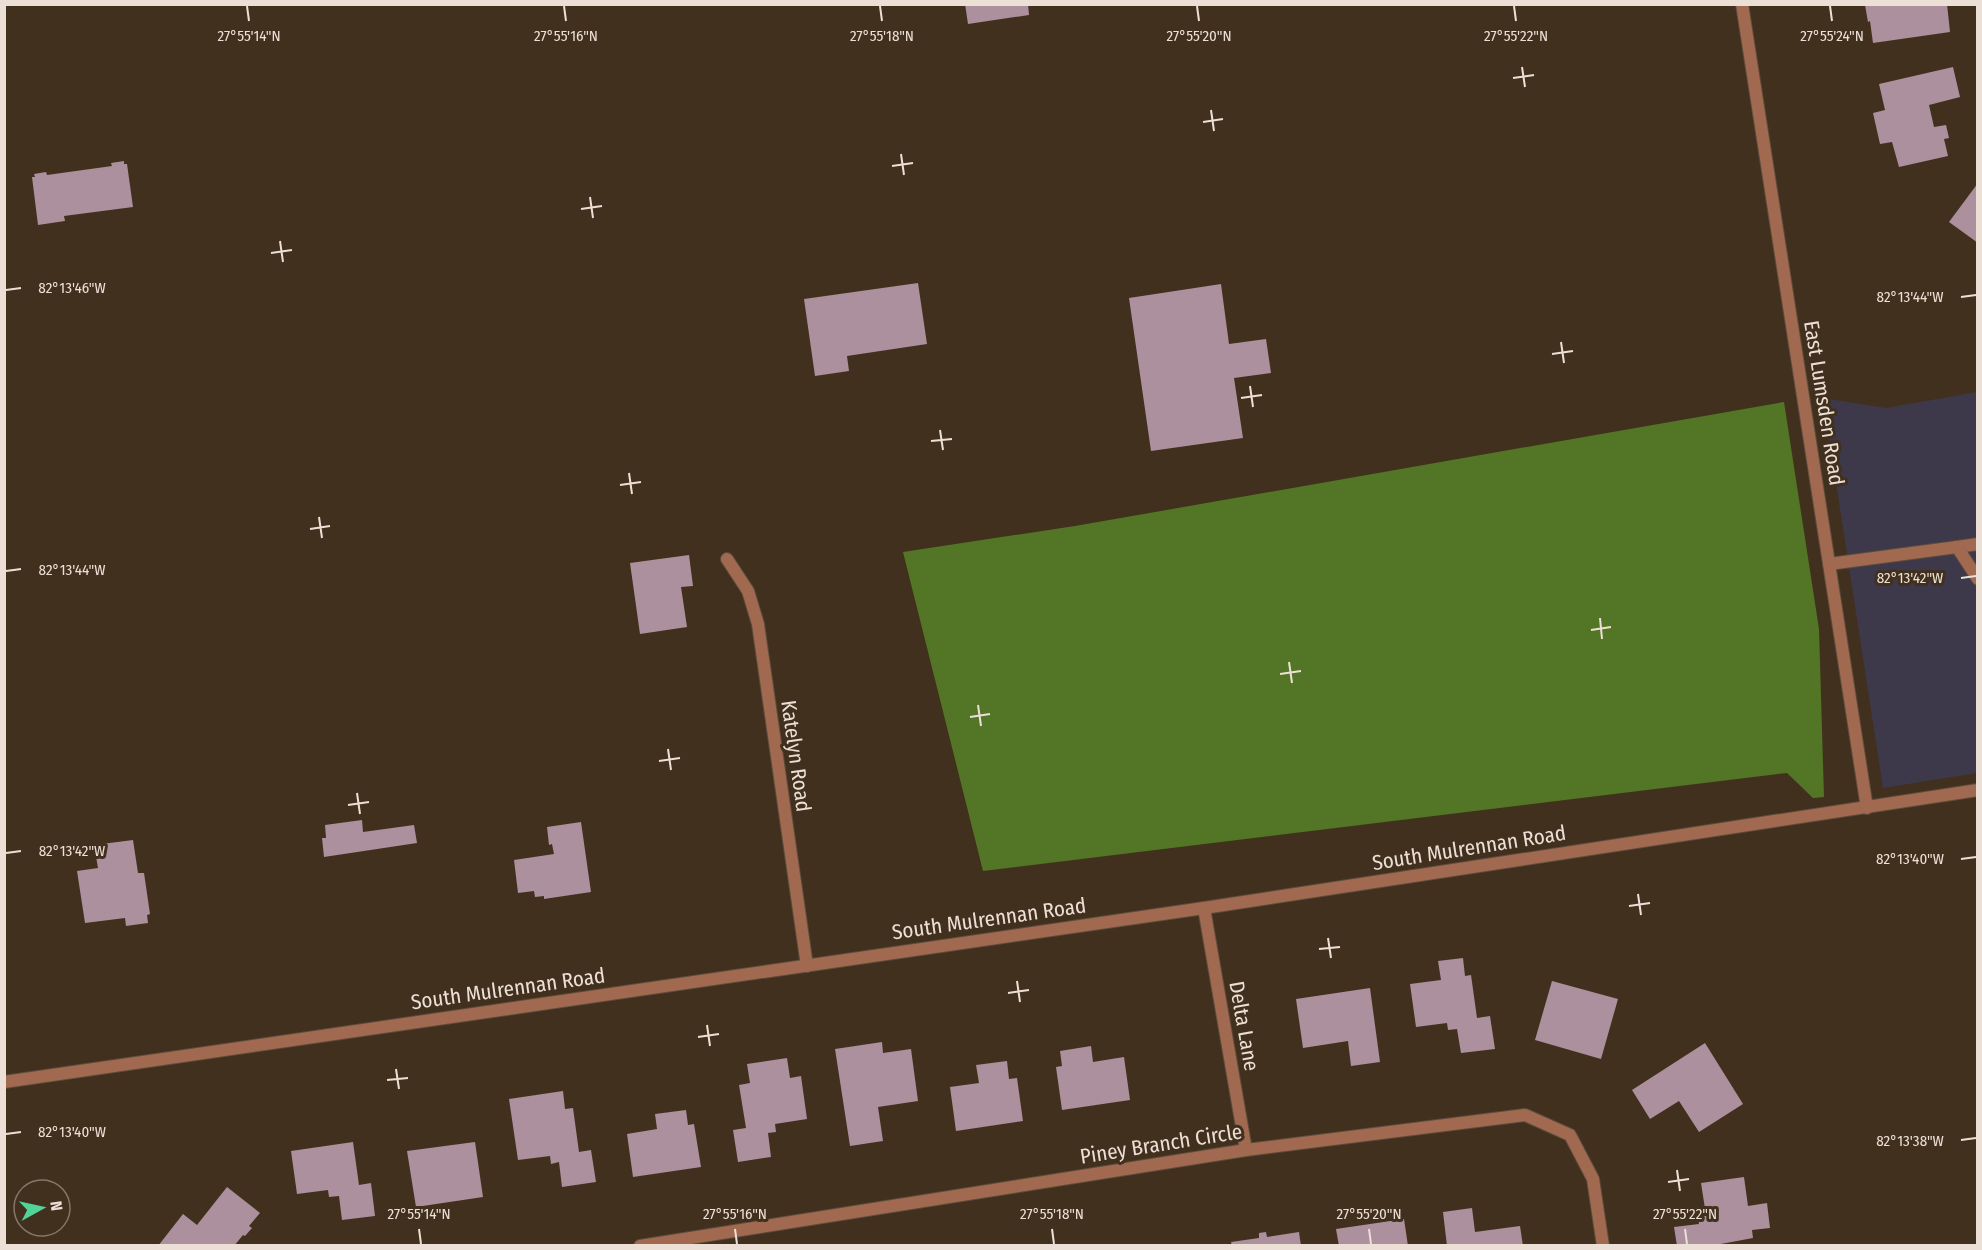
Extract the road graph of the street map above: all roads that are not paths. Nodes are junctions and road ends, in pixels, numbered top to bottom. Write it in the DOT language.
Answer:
graph roads {
  1 [pos="1742,4"];
  2 [pos="1977,544"];
  3 [pos="1957,547"];
  4 [pos="727,559"];
  5 [pos="1829,564"];
  6 [pos="1977,579"];
  7 [pos="1977,790"];
  8 [pos="1867,808"];
  9 [pos="1204,908"];
  10 [pos="807,966"];
  11 [pos="4,1082"];
  12 [pos="1246,1150"];
  13 [pos="640,1245"];
  14 [pos="1603,1245"];
  1 -- 5 [label="street, East Lumsden Road"];
  2 -- 3 [label="street"];
  3 -- 5 [label="street"];
  3 -- 6 [label="street"];
  4 -- 10 [label="street, Katelyn Road"];
  5 -- 8 [label="street, East Lumsden Road"];
  7 -- 8 [label="street, South Mulrennan Road"];
  8 -- 9 [label="street, South Mulrennan Road"];
  9 -- 10 [label="street, South Mulrennan Road"];
  9 -- 12 [label="street, Delta Lane"];
  10 -- 11 [label="street, South Mulrennan Road"];
  12 -- 13 [label="street, Piney Branch Circle"];
  12 -- 14 [label="street, Piney Branch Circle"];
}
